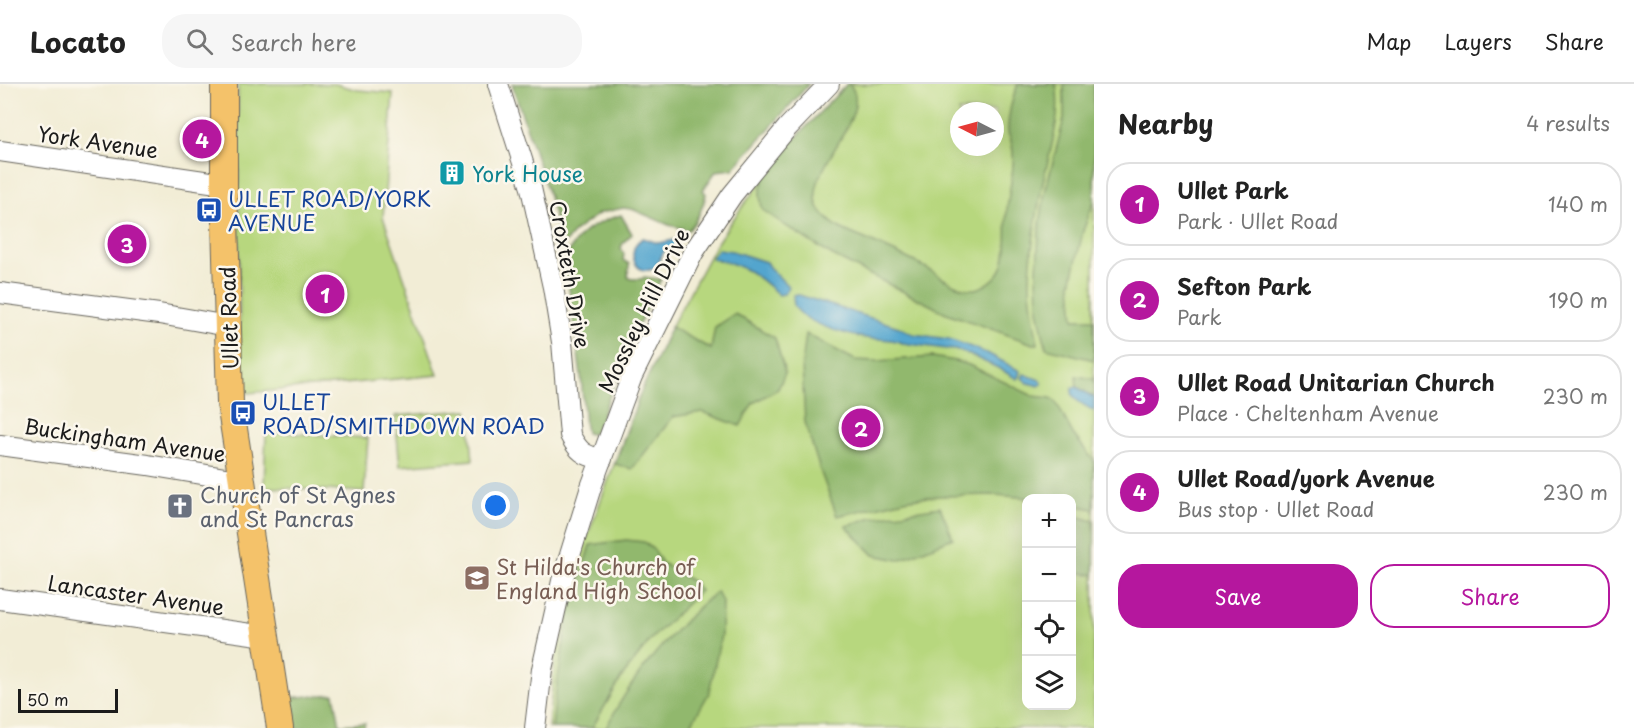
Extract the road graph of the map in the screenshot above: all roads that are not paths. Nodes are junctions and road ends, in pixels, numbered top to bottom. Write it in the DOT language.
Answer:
graph roads {
  1 [pos="224,84"];
  2 [pos="498,84"];
  3 [pos="829,84"];
  4 [pos="0,151"];
  5 [pos="224,184"];
  6 [pos="0,293"];
  7 [pos="228,326"];
  8 [pos="0,445"];
  9 [pos="602,459"];
  10 [pos="243,481"];
  11 [pos="0,599"];
  12 [pos="265,636"];
  13 [pos="280,728"];
  14 [pos="535,728"];
  1 -- 5 [label="main road, Ullet Road"];
  2 -- 9 [label="street, Croxteth Drive"];
  3 -- 9 [label="street, Mossley Hill Drive"];
  4 -- 5 [label="street, York Avenue"];
  5 -- 7 [label="main road, Ullet Road"];
  6 -- 7 [label="street"];
  7 -- 10 [label="main road, Ullet Road"];
  8 -- 10 [label="street, Buckingham Avenue"];
  9 -- 14 [label="street, Mossley Hill Drive"];
  10 -- 12 [label="main road, Ullet Road"];
  11 -- 12 [label="street, Lancaster Avenue"];
  12 -- 13 [label="main road, Ullet Road"];
}
